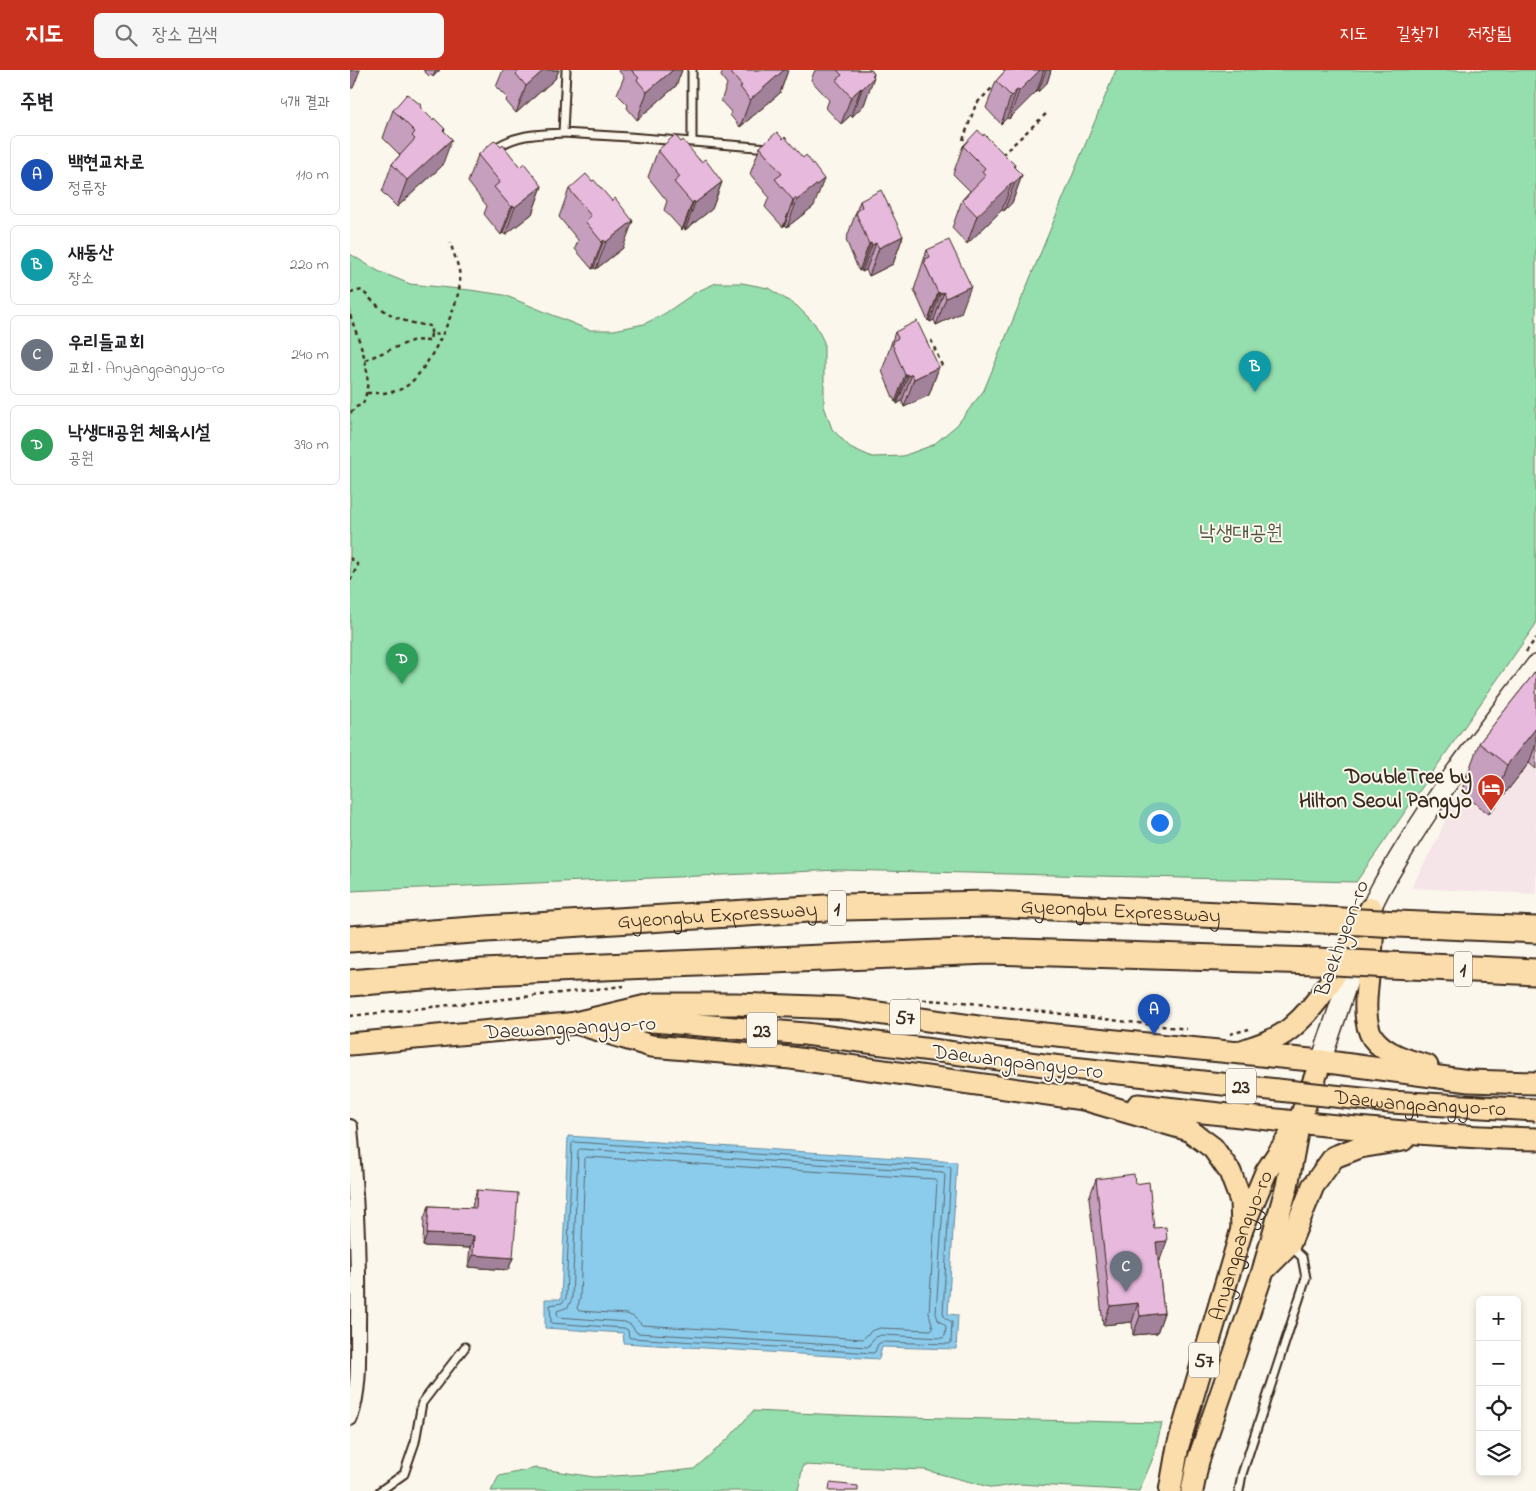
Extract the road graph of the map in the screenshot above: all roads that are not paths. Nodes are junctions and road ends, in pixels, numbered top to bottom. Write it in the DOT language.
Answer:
graph roads {
  1 [pos="566,70"];
  2 [pos="692,70"];
  3 [pos="563,133"];
  4 [pos="692,142"];
  5 [pos="494,149"];
  6 [pos="773,152"];
  7 [pos="1536,665"];
  8 [pos="1371,908"];
  9 [pos="1536,930"];
  10 [pos="350,939"];
  11 [pos="1536,972"];
  12 [pos="350,983"];
  13 [pos="576,1022"];
  14 [pos="350,1044"];
  15 [pos="1236,1053"];
  16 [pos="1322,1061"];
  17 [pos="1470,1081"];
  18 [pos="1536,1083"];
  19 [pos="1083,1099"];
  20 [pos="1536,1110"];
  21 [pos="1299,1122"];
  22 [pos="350,1127"];
  23 [pos="1468,1138"];
  24 [pos="1536,1139"];
  25 [pos="1242,1229"];
  26 [pos="1289,1245"];
  27 [pos="1263,1270"];
  28 [pos="465,1347"];
  29 [pos="350,1418"];
  30 [pos="1198,1461"];
  31 [pos="1169,1488"];
  32 [pos="380,1491"];
  33 [pos="1192,1491"];
  34 [pos="1200,1491"];
  35 [pos="1239,1491"];
  1 -- 3 [label="lane"];
  2 -- 4 [label="lane"];
  3 -- 4 [label="lane"];
  3 -- 5 [label="lane"];
  4 -- 6 [label="lane"];
  7 -- 8 [label="main road, Baekhyeon-ro"];
  8 -- 15 [label="main road"];
  8 -- 16 [label="main road, Baekhyeon-ro"];
  8 -- 17 [label="main road"];
  9 -- 10 [label="highway, Gyeongbu Expressway / 1, bridge"];
  11 -- 12 [label="highway, Gyeongbu Expressway / 1, bridge"];
  13 -- 14 [label="main road, Daewangpangyo-ro / 23"];
  13 -- 15 [label="main road, 57"];
  13 -- 19 [label="main road, 57"];
  13 -- 20 [label="main road, Daewangpangyo-ro / 23, bridge"];
  15 -- 16 [label="main road, Daewangpangyo-ro / 57"];
  16 -- 17 [label="main road, Daewangpangyo-ro"];
  16 -- 21 [label="main road, Anyangpangyo-ro / 57"];
  17 -- 18 [label="main road, Daewangpangyo-ro"];
  19 -- 21 [label="main road, Daewangpangyo-ro"];
  19 -- 25 [label="main road, 57"];
  21 -- 23 [label="main road, Daewangpangyo-ro"];
  21 -- 25 [label="main road, Anyangpangyo-ro / 57"];
  21 -- 27 [label="main road, Anyangpangyo-ro / 57"];
  22 -- 29 [label="street"];
  23 -- 24 [label="main road, Daewangpangyo-ro"];
  23 -- 26 [label="main road"];
  25 -- 31 [label="main road, Anyangpangyo-ro / 57"];
  26 -- 27 [label="main road"];
  26 -- 35 [label="lane"];
  27 -- 30 [label="main road, Anyangpangyo-ro / 57"];
  28 -- 32 [label="lane"];
  30 -- 33 [label="main road, Anyangpangyo-ro / 57"];
  30 -- 34 [label="main road"];
}
